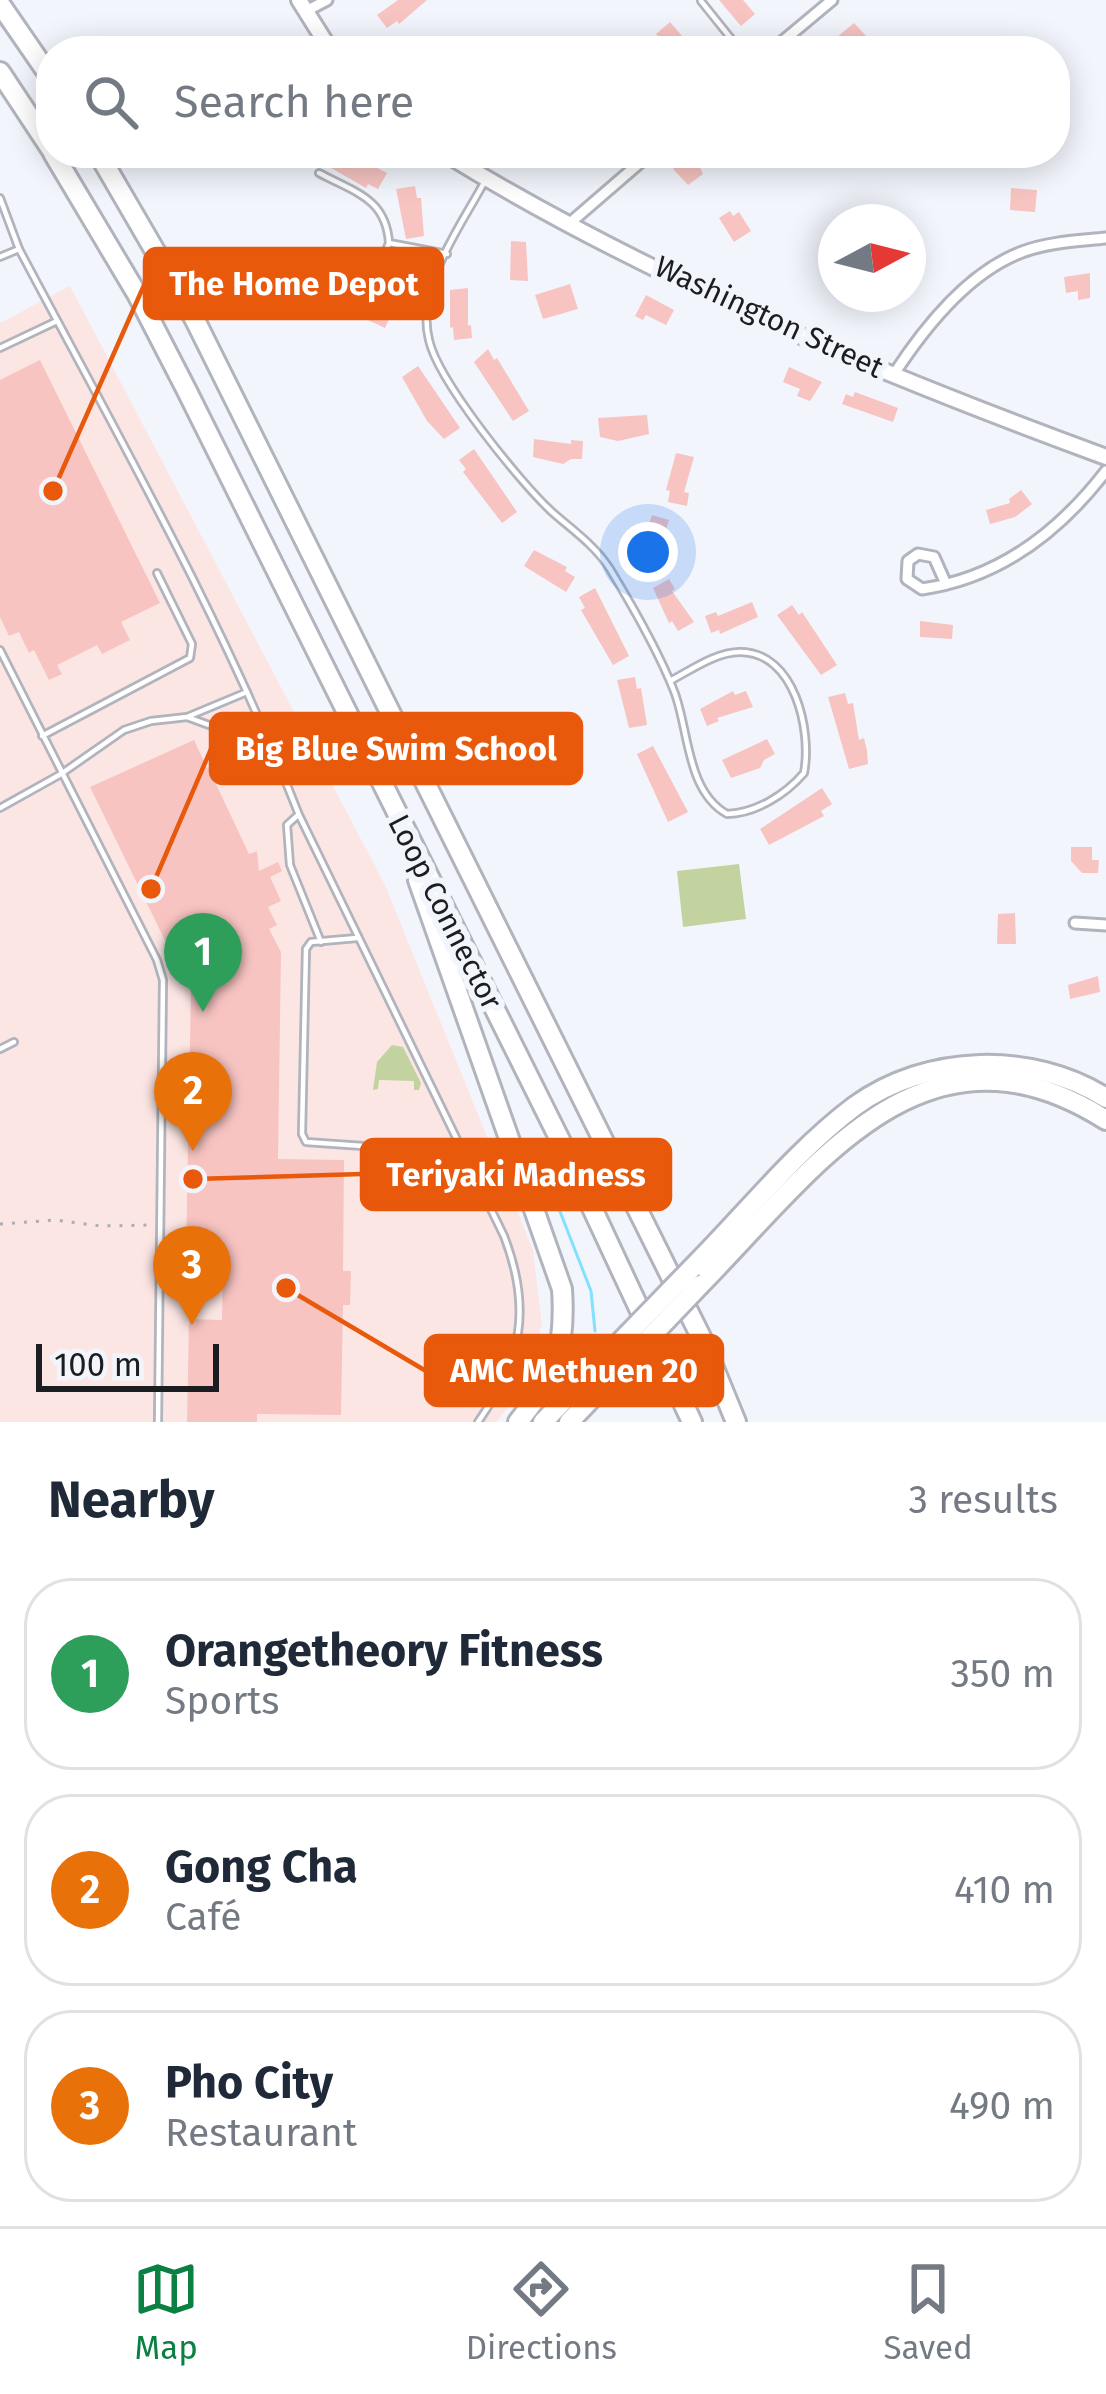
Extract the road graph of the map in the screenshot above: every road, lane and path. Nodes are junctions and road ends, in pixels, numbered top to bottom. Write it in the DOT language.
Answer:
graph roads {
  1 [pos="327,0"];
  2 [pos="832,0"];
  3 [pos="701,1"];
  4 [pos="0,4"];
  5 [pos="303,6"];
  6 [pos="322,36"];
  7 [pos="729,36"];
  8 [pos="789,36"];
  9 [pos="36,56"];
  10 [pos="0,72"];
  11 [pos="36,127"];
  12 [pos="62,168"];
  13 [pos="107,168"];
  14 [pos="468,168"];
  15 [pos="633,168"];
  16 [pos="319,173"];
  17 [pos="486,179"];
  18 [pos="0,198"];
  19 [pos="570,224"];
  20 [pos="1106,238"];
  21 [pos="389,242"];
  22 [pos="19,250"];
  23 [pos="447,254"];
  24 [pos="0,257"];
  25 [pos="362,308"];
  26 [pos="57,321"];
  27 [pos="0,348"];
  28 [pos="894,374"];
  29 [pos="1106,457"];
  30 [pos="1106,471"];
  31 [pos="158,573"];
  32 [pos="946,584"];
  33 [pos="0,650"];
  34 [pos="670,681"];
  35 [pos="247,692"];
  36 [pos="187,717"];
  37 [pos="42,736"];
  38 [pos="273,748"];
  39 [pos="61,774"];
  40 [pos="0,808"];
  41 [pos="392,808"];
  42 [pos="299,815"];
  43 [pos="1075,923"];
  44 [pos="1106,925"];
  45 [pos="357,938"];
  46 [pos="321,942"];
  47 [pos="14,1042"];
  48 [pos="0,1049"];
  49 [pos="1106,1098"];
  50 [pos="1106,1120"];
  51 [pos="363,1146"];
  52 [pos="0,1225"];
  53 [pos="160,1225"];
  54 [pos="696,1277"];
  55 [pos="631,1344"];
  56 [pos="158,1422"];
  57 [pos="478,1422"];
  58 [pos="518,1422"];
  59 [pos="543,1422"];
  60 [pos="568,1422"];
  61 [pos="692,1422"];
  62 [pos="739,1422"];
  1 -- 5 [label="street"];
  2 -- 8 [label="street"];
  3 -- 7 [label="lane"];
  4 -- 9 [label="highway"];
  5 -- 6 [label="street"];
  10 -- 11 [label="highway, Loop Connector"];
  12 -- 41 [label="highway, Loop Connector"];
  13 -- 62 [label="highway, Loop Connector"];
  14 -- 17 [label="street, Washington Street"];
  15 -- 19 [label="street"];
  16 -- 21 [label="lane"];
  17 -- 19 [label="street, Washington Street"];
  17 -- 23 [label="lane"];
  18 -- 22 [label="lane"];
  19 -- 28 [label="street, Washington Street"];
  20 -- 28 [label="street"];
  21 -- 23 [label="lane"];
  21 -- 25 [label="lane"];
  22 -- 24 [label="lane"];
  22 -- 26 [label="lane"];
  23 -- 34 [label="lane"];
  26 -- 27 [label="lane"];
  26 -- 35 [label="lane"];
  28 -- 29 [label="street, Washington Street"];
  30 -- 32 [label="street"];
  31 -- 37 [label="lane"];
  32 -- 32 [label="street"];
  33 -- 37 [label="lane"];
  34 -- 34 [label="lane"];
  35 -- 36 [label="lane"];
  35 -- 38 [label="lane"];
  36 -- 38 [label="lane"];
  36 -- 39 [label="lane"];
  37 -- 39 [label="lane"];
  38 -- 42 [label="lane"];
  39 -- 40 [label="lane"];
  39 -- 53 [label="lane"];
  41 -- 58 [label="highway"];
  41 -- 61 [label="highway, Loop Connector"];
  42 -- 45 [label="lane"];
  42 -- 46 [label="lane"];
  43 -- 44 [label="street"];
  45 -- 46 [label="lane"];
  45 -- 57 [label="lane"];
  46 -- 51 [label="lane"];
  47 -- 48 [label="lane"];
  49 -- 54 [label="highway"];
  50 -- 54 [label="highway"];
  52 -- 53 [label="path"];
  53 -- 56 [label="lane"];
  54 -- 55 [label="highway, bridge"];
  55 -- 59 [label="highway"];
  55 -- 60 [label="highway"];
}
